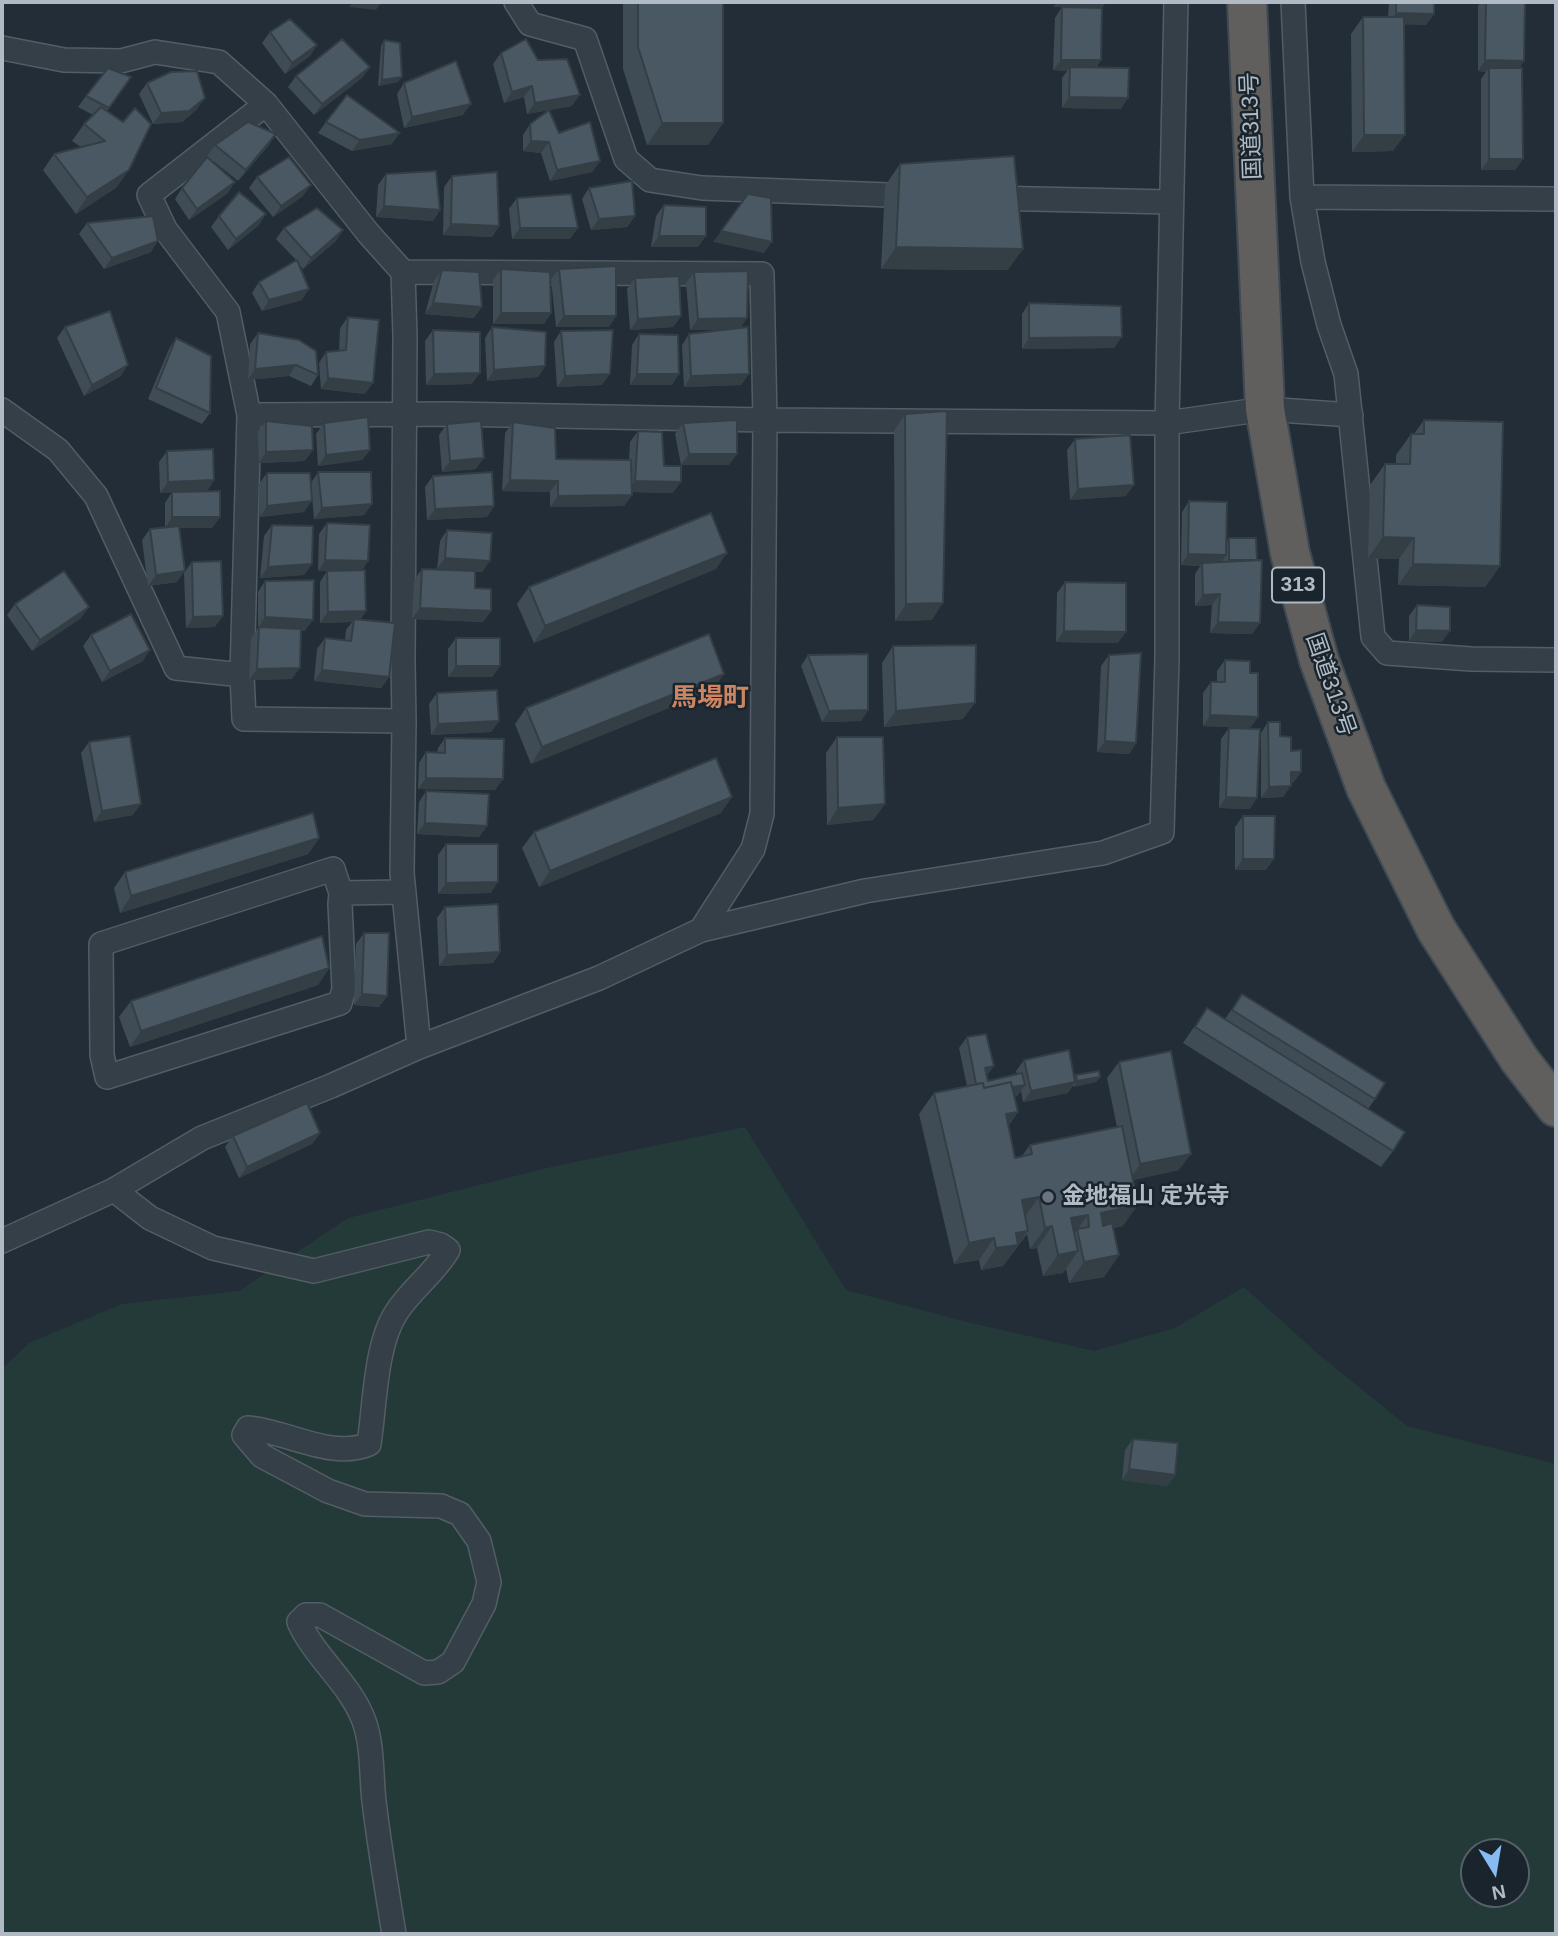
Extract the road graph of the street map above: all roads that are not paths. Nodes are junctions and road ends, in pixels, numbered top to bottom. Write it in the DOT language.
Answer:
graph roads {
  1 [pos="516,2"];
  2 [pos="1176,2"];
  3 [pos="1247,2"];
  4 [pos="1293,2"];
  5 [pos="2,48"];
  6 [pos="267,104"];
  7 [pos="935,197"];
  8 [pos="1302,197"];
  9 [pos="963,198"];
  10 [pos="1556,200"];
  11 [pos="1171,202"];
  12 [pos="403,272"];
  13 [pos="1265,409"];
  14 [pos="2,410"];
  15 [pos="403,413"];
  16 [pos="249,415"];
  17 [pos="1351,415"];
  18 [pos="765,420"];
  19 [pos="1167,423"];
  20 [pos="1556,660"];
  21 [pos="243,676"];
  22 [pos="404,721"];
  23 [pos="404,892"];
  24 [pos="341,893"];
  25 [pos="701,930"];
  26 [pos="419,1047"];
  27 [pos="1556,1107"];
  28 [pos="114,1190"];
  29 [pos="2,1241"];
  30 [pos="394,1934"];
  1 -- 7 [label="street"];
  2 -- 11 [label="street"];
  3 -- 13 [label="highway, 国道313号 / 313"];
  4 -- 8 [label="street"];
  5 -- 6 [label="street"];
  6 -- 12 [label="street"];
  6 -- 16 [label="street"];
  8 -- 10 [label="street"];
  8 -- 17 [label="street"];
  9 -- 11 [label="street"];
  11 -- 19 [label="street"];
  12 -- 15 [label="street"];
  12 -- 18 [label="street"];
  13 -- 17 [label="street"];
  13 -- 19 [label="street"];
  13 -- 27 [label="highway, 国道313号 / 313"];
  14 -- 21 [label="street"];
  15 -- 16 [label="street"];
  15 -- 18 [label="street"];
  15 -- 22 [label="street"];
  16 -- 21 [label="street"];
  17 -- 20 [label="street"];
  18 -- 19 [label="street"];
  18 -- 25 [label="street"];
  19 -- 25 [label="street"];
  21 -- 22 [label="street"];
  22 -- 23 [label="street"];
  23 -- 24 [label="street"];
  23 -- 26 [label="street"];
  24 -- 24 [label="street"];
  25 -- 26 [label="street"];
  26 -- 28 [label="street"];
  28 -- 29 [label="street"];
  28 -- 30 [label="street"];
}
